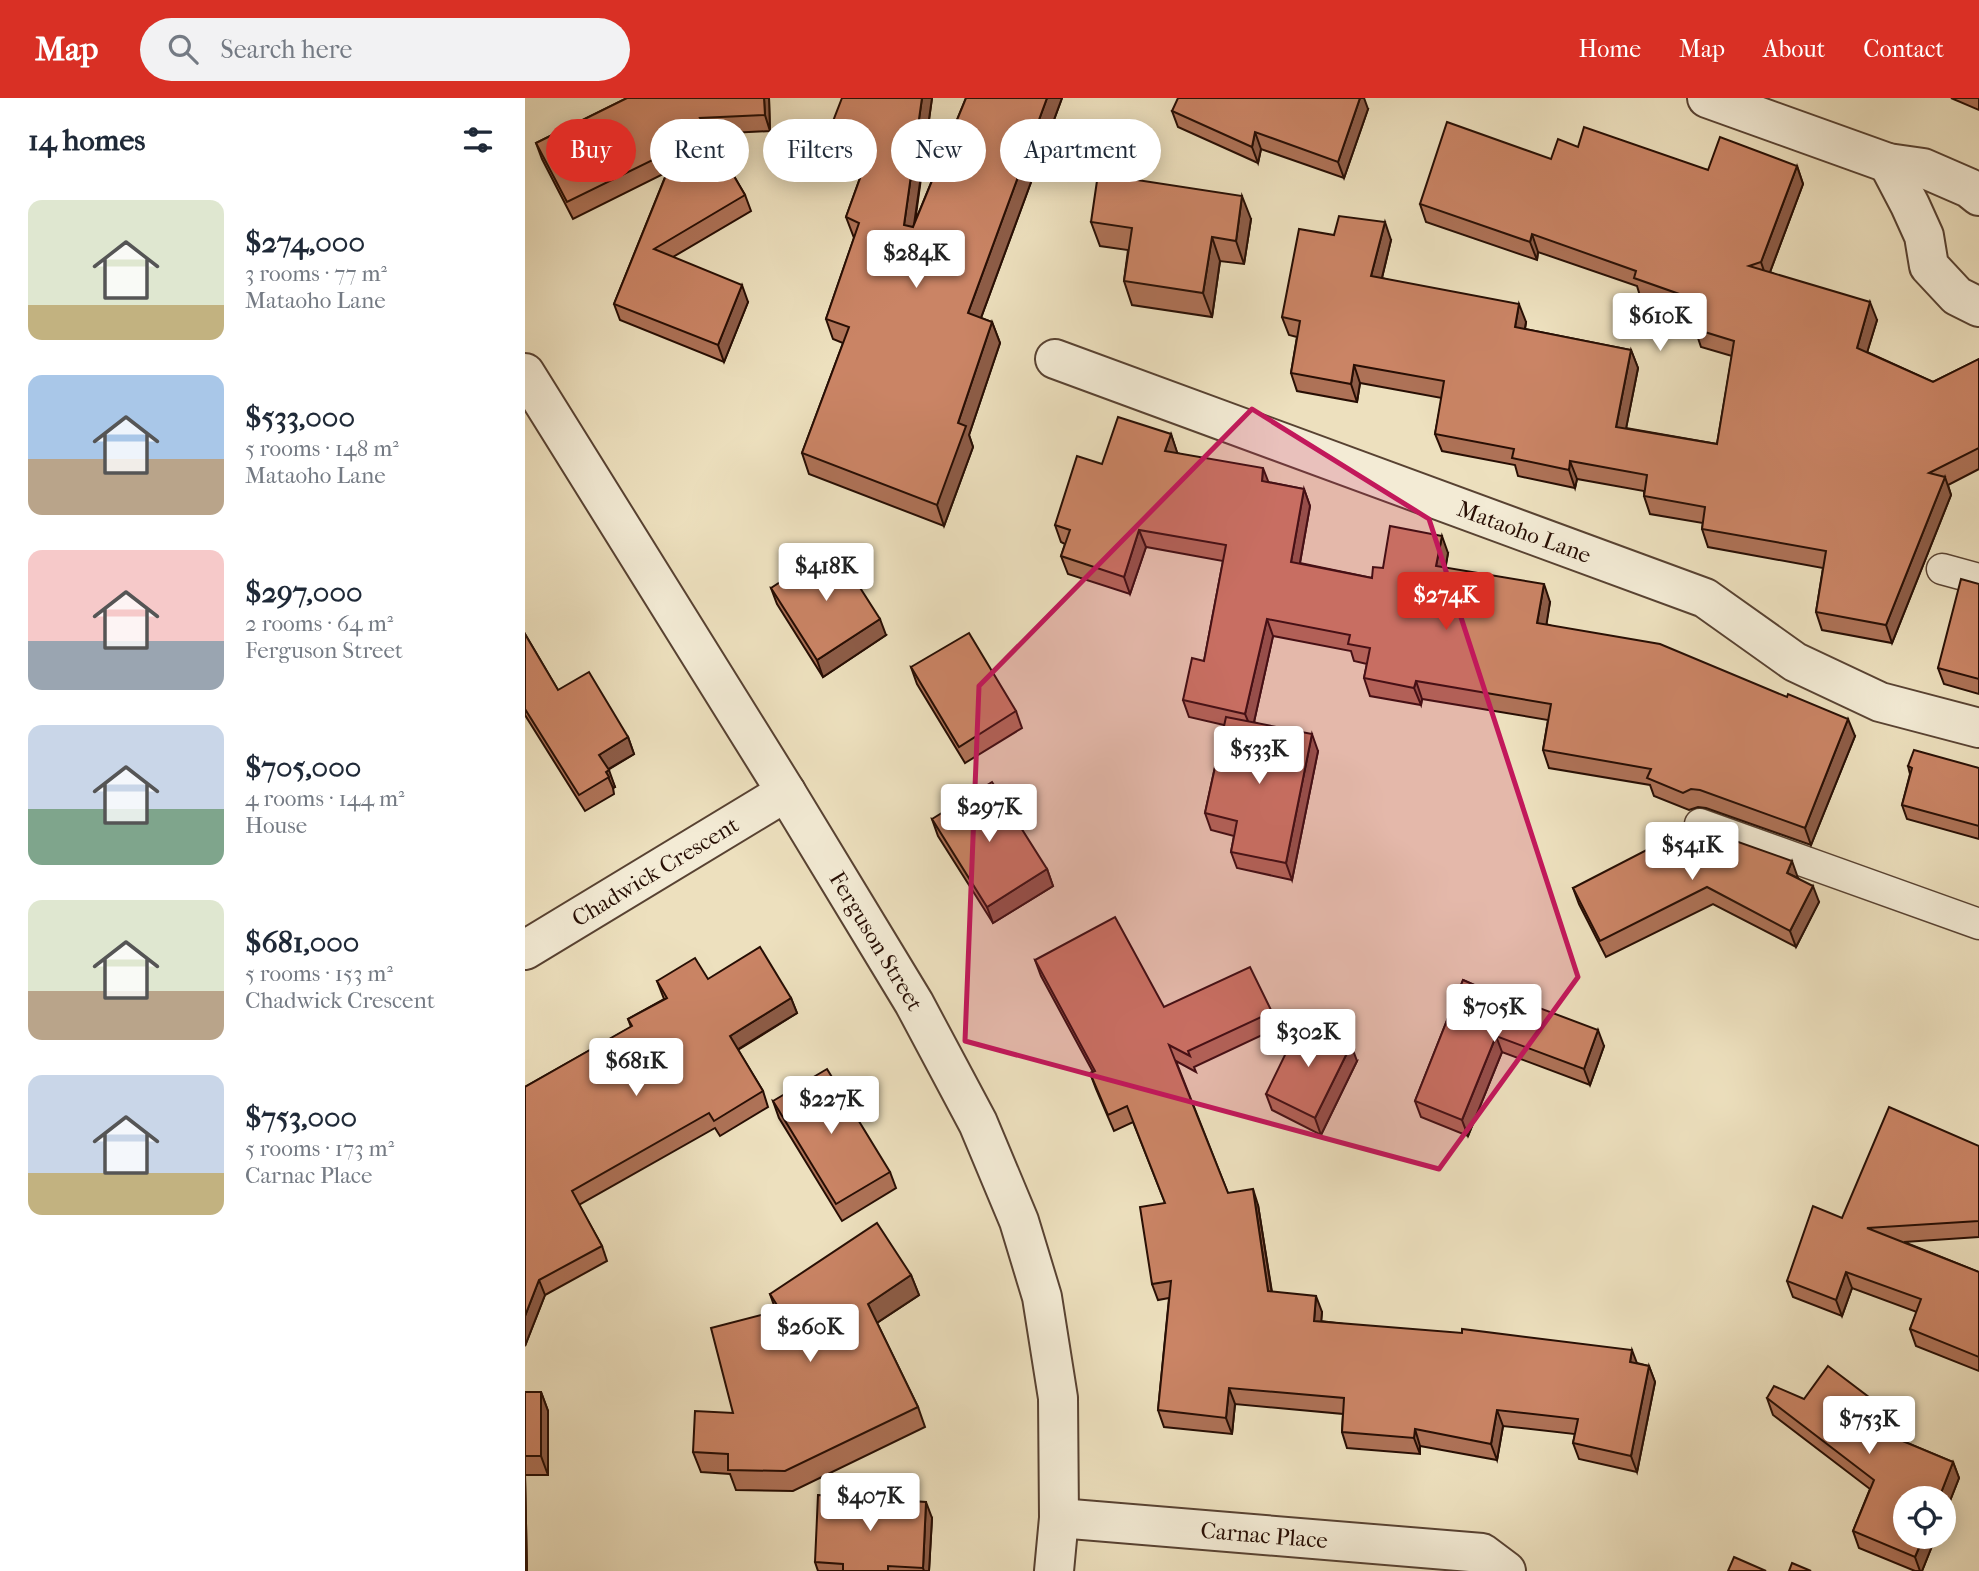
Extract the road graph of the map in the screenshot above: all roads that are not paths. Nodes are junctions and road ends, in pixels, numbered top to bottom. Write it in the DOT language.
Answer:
graph roads {
  1 [pos="1707,98"];
  2 [pos="1888,163"];
  3 [pos="1974,192"];
  4 [pos="1922,232"];
  5 [pos="1979,307"];
  6 [pos="1055,359"];
  7 [pos="525,373"];
  8 [pos="1942,569"];
  9 [pos="1979,579"];
  10 [pos="1979,728"];
  11 [pos="786,792"];
  12 [pos="1700,824"];
  13 [pos="1979,923"];
  14 [pos="525,950"];
  15 [pos="1059,1518"];
  16 [pos="1054,1571"];
  17 [pos="1506,1571"];
  1 -- 2 [label="street"];
  2 -- 3 [label="street"];
  2 -- 4 [label="street"];
  3 -- 4 [label="street"];
  4 -- 5 [label="street"];
  6 -- 10 [label="street, Mataoho Lane"];
  7 -- 11 [label="street, Ferguson Street"];
  8 -- 9 [label="lane"];
  11 -- 14 [label="street, Chadwick Crescent"];
  11 -- 15 [label="street, Ferguson Street"];
  12 -- 13 [label="lane"];
  15 -- 16 [label="street, Ferguson Street"];
  15 -- 17 [label="street, Carnac Place"];
}
